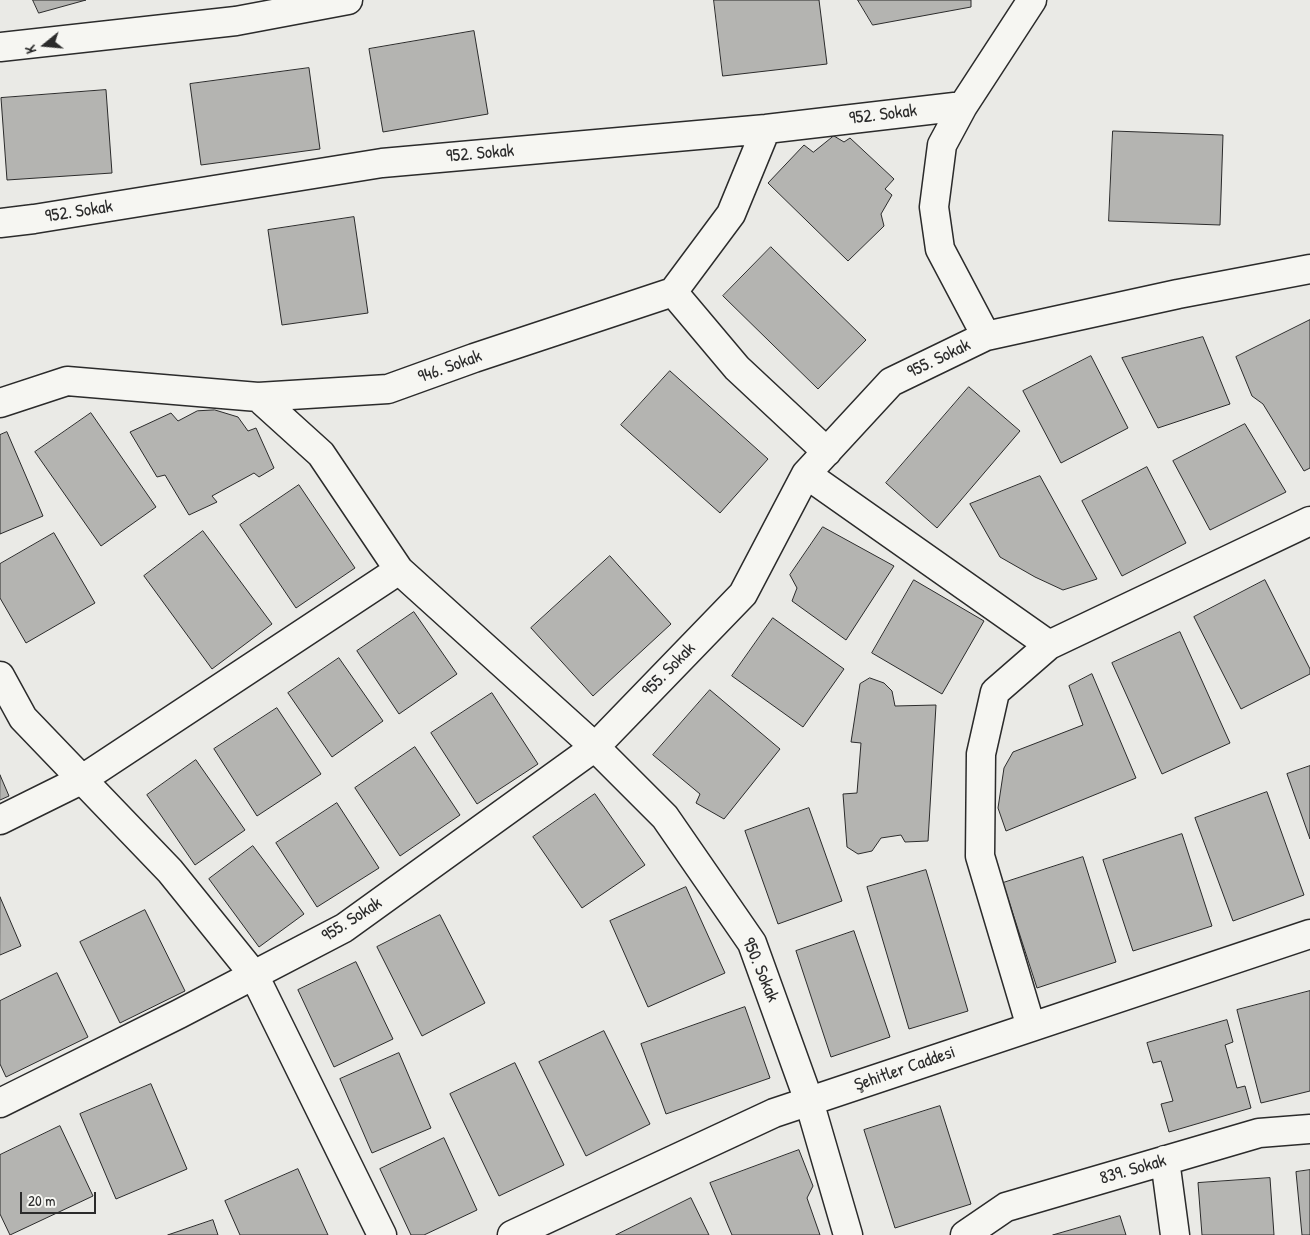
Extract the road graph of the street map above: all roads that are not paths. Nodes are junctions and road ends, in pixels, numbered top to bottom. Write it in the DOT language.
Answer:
graph roads {
  1 [pos="348,0"];
  2 [pos="1032,0"];
  3 [pos="0,47"];
  4 [pos="963,106"];
  5 [pos="766,128"];
  6 [pos="0,223"];
  7 [pos="1310,269"];
  8 [pos="673,292"];
  9 [pos="986,336"];
  10 [pos="258,397"];
  11 [pos="0,403"];
  12 [pos="827,452"];
  13 [pos="806,474"];
  14 [pos="1310,521"];
  15 [pos="400,570"];
  16 [pos="1049,645"];
  17 [pos="0,676"];
  18 [pos="595,747"];
  19 [pos="81,780"];
  20 [pos="0,820"];
  21 [pos="1310,934"];
  22 [pos="254,975"];
  23 [pos="1031,1027"];
  24 [pos="809,1102"];
  25 [pos="0,1103"];
  26 [pos="1310,1129"];
  27 [pos="1165,1160"];
  28 [pos="382,1235"];
  29 [pos="512,1235"];
  30 [pos="848,1235"];
  31 [pos="965,1235"];
  32 [pos="1175,1235"];
  1 -- 3 [label="street"];
  2 -- 4 [label="street"];
  4 -- 5 [label="street, 952. Sokak"];
  4 -- 9 [label="street"];
  5 -- 6 [label="street, 952. Sokak"];
  5 -- 8 [label="street"];
  7 -- 9 [label="street, 955. Sokak"];
  8 -- 10 [label="street, 946. Sokak"];
  8 -- 12 [label="street"];
  9 -- 12 [label="street, 955. Sokak"];
  10 -- 11 [label="street, 946. Sokak"];
  10 -- 15 [label="street, 950. Sokak"];
  12 -- 13 [label="street, 955. Sokak"];
  13 -- 16 [label="street"];
  13 -- 18 [label="street, 955. Sokak"];
  14 -- 16 [label="street"];
  15 -- 18 [label="street, 950. Sokak"];
  15 -- 19 [label="street"];
  16 -- 23 [label="street"];
  17 -- 19 [label="street"];
  18 -- 22 [label="street, 955. Sokak"];
  18 -- 24 [label="street, 950. Sokak"];
  19 -- 20 [label="street"];
  19 -- 22 [label="street"];
  21 -- 23 [label="street, Şehitler Caddesi"];
  22 -- 25 [label="street, 955. Sokak"];
  22 -- 28 [label="street"];
  23 -- 24 [label="street, Şehitler Caddesi"];
  24 -- 29 [label="street, Şehitler Caddesi"];
  24 -- 30 [label="street, 950. Sokak"];
  26 -- 27 [label="street, 839. Sokak"];
  27 -- 31 [label="street, 839. Sokak"];
  27 -- 32 [label="street"];
}
